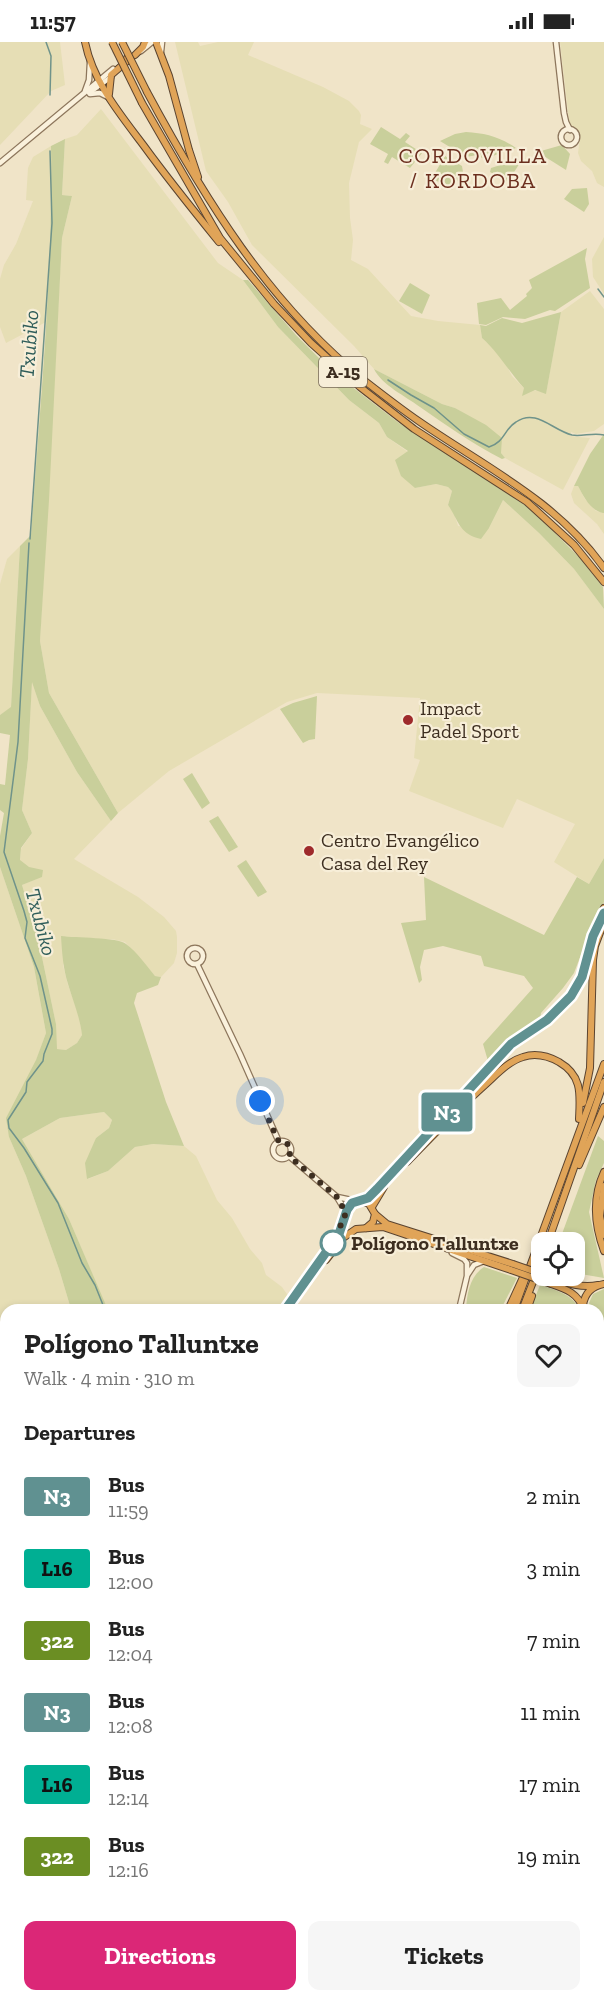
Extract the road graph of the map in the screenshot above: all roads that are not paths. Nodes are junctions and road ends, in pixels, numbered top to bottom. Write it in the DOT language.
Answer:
graph roads {
  1 [pos="85,42"];
  2 [pos="112,42"];
  3 [pos="122,42"];
  4 [pos="162,42"];
  5 [pos="556,42"];
  6 [pos="149,43"];
  7 [pos="162,55"];
  8 [pos="90,62"];
  9 [pos="104,80"];
  10 [pos="83,96"];
  11 [pos="109,98"];
  12 [pos="566,122"];
  13 [pos="570,130"];
  14 [pos="563,133"];
  15 [pos="0,163"];
  16 [pos="203,189"];
  17 [pos="274,304"];
  18 [pos="595,555"];
  19 [pos="604,563"];
  20 [pos="604,568"];
  21 [pos="604,582"];
  22 [pos="604,908"];
  23 [pos="604,913"];
  24 [pos="604,922"];
  25 [pos="593,936"];
  26 [pos="197,964"];
  27 [pos="604,1064"];
  28 [pos="604,1082"];
  29 [pos="604,1107"];
  30 [pos="579,1119"];
  31 [pos="279,1142"];
  32 [pos="289,1156"];
  33 [pos="580,1161"];
  34 [pos="604,1172"];
  35 [pos="604,1177"];
  36 [pos="566,1178"];
  37 [pos="604,1186"];
  38 [pos="337,1197"];
  39 [pos="358,1201"];
  40 [pos="373,1211"];
  41 [pos="346,1214"];
  42 [pos="600,1216"];
  43 [pos="356,1228"];
  44 [pos="366,1228"];
  45 [pos="544,1232"];
  46 [pos="552,1232"];
  47 [pos="554,1232"];
  48 [pos="604,1235"];
  49 [pos="442,1248"];
  50 [pos="604,1251"];
  51 [pos="485,1260"];
  52 [pos="531,1265"];
  53 [pos="512,1267"];
  54 [pos="531,1272"];
  55 [pos="531,1274"];
  56 [pos="467,1276"];
  57 [pos="601,1284"];
  58 [pos="531,1286"];
  59 [pos="536,1286"];
  60 [pos="560,1286"];
  61 [pos="579,1286"];
  62 [pos="290,1304"];
  63 [pos="291,1304"];
  64 [pos="460,1304"];
  65 [pos="511,1304"];
  66 [pos="516,1304"];
  67 [pos="524,1304"];
  68 [pos="529,1304"];
  69 [pos="582,1304"];
  70 [pos="584,1304"];
  1 -- 8 [label="highway"];
  2 -- 17 [label="highway, A-15, bridge"];
  3 -- 16 [label="highway, A-15, bridge"];
  4 -- 7 [label="street"];
  5 -- 12 [label="street"];
  6 -- 7 [label="highway"];
  6 -- 9 [label="highway"];
  7 -- 16 [label="highway"];
  8 -- 9 [label="highway"];
  8 -- 10 [label="street"];
  9 -- 10 [label="street"];
  9 -- 11 [label="highway"];
  9 -- 11 [label="highway"];
  10 -- 11 [label="street"];
  10 -- 15 [label="street"];
  11 -- 17 [label="highway"];
  12 -- 13 [label="street"];
  12 -- 14 [label="street"];
  13 -- 14 [label="street"];
  13 -- 14 [label="street"];
  16 -- 18 [label="highway, A-15"];
  17 -- 21 [label="highway, A-15"];
  18 -- 19 [label="highway"];
  18 -- 20 [label="highway, A-15"];
  22 -- 25 [label="highway"];
  23 -- 25 [label="highway"];
  24 -- 30 [label="highway"];
  25 -- 39 [label="highway"];
  26 -- 31 [label="street"];
  27 -- 36 [label="highway"];
  28 -- 36 [label="highway"];
  29 -- 33 [label="highway"];
  30 -- 36 [label="highway"];
  30 -- 40 [label="highway"];
  31 -- 32 [label="street"];
  31 -- 32 [label="street"];
  32 -- 38 [label="street"];
  33 -- 36 [label="highway"];
  33 -- 47 [label="highway"];
  34 -- 50 [label="highway"];
  35 -- 42 [label="highway"];
  36 -- 45 [label="highway"];
  36 -- 46 [label="highway"];
  37 -- 42 [label="highway"];
  38 -- 39 [label="street"];
  38 -- 41 [label="street"];
  39 -- 40 [label="highway"];
  39 -- 41 [label="highway"];
  40 -- 44 [label="highway"];
  40 -- 53 [label="highway"];
  41 -- 43 [label="highway"];
  41 -- 62 [label="highway"];
  42 -- 48 [label="highway"];
  43 -- 44 [label="highway"];
  43 -- 63 [label="highway"];
  44 -- 49 [label="highway"];
  49 -- 51 [label="highway"];
  49 -- 56 [label="street"];
  51 -- 53 [label="highway"];
  51 -- 56 [label="street"];
  52 -- 65 [label="highway"];
  52 -- 66 [label="highway"];
  53 -- 54 [label="highway, bridge"];
  53 -- 55 [label="highway, bridge"];
  56 -- 64 [label="street"];
  57 -- 61 [label="highway"];
  57 -- 70 [label="highway"];
  58 -- 67 [label="highway"];
  59 -- 68 [label="highway"];
  60 -- 69 [label="highway"];
}
